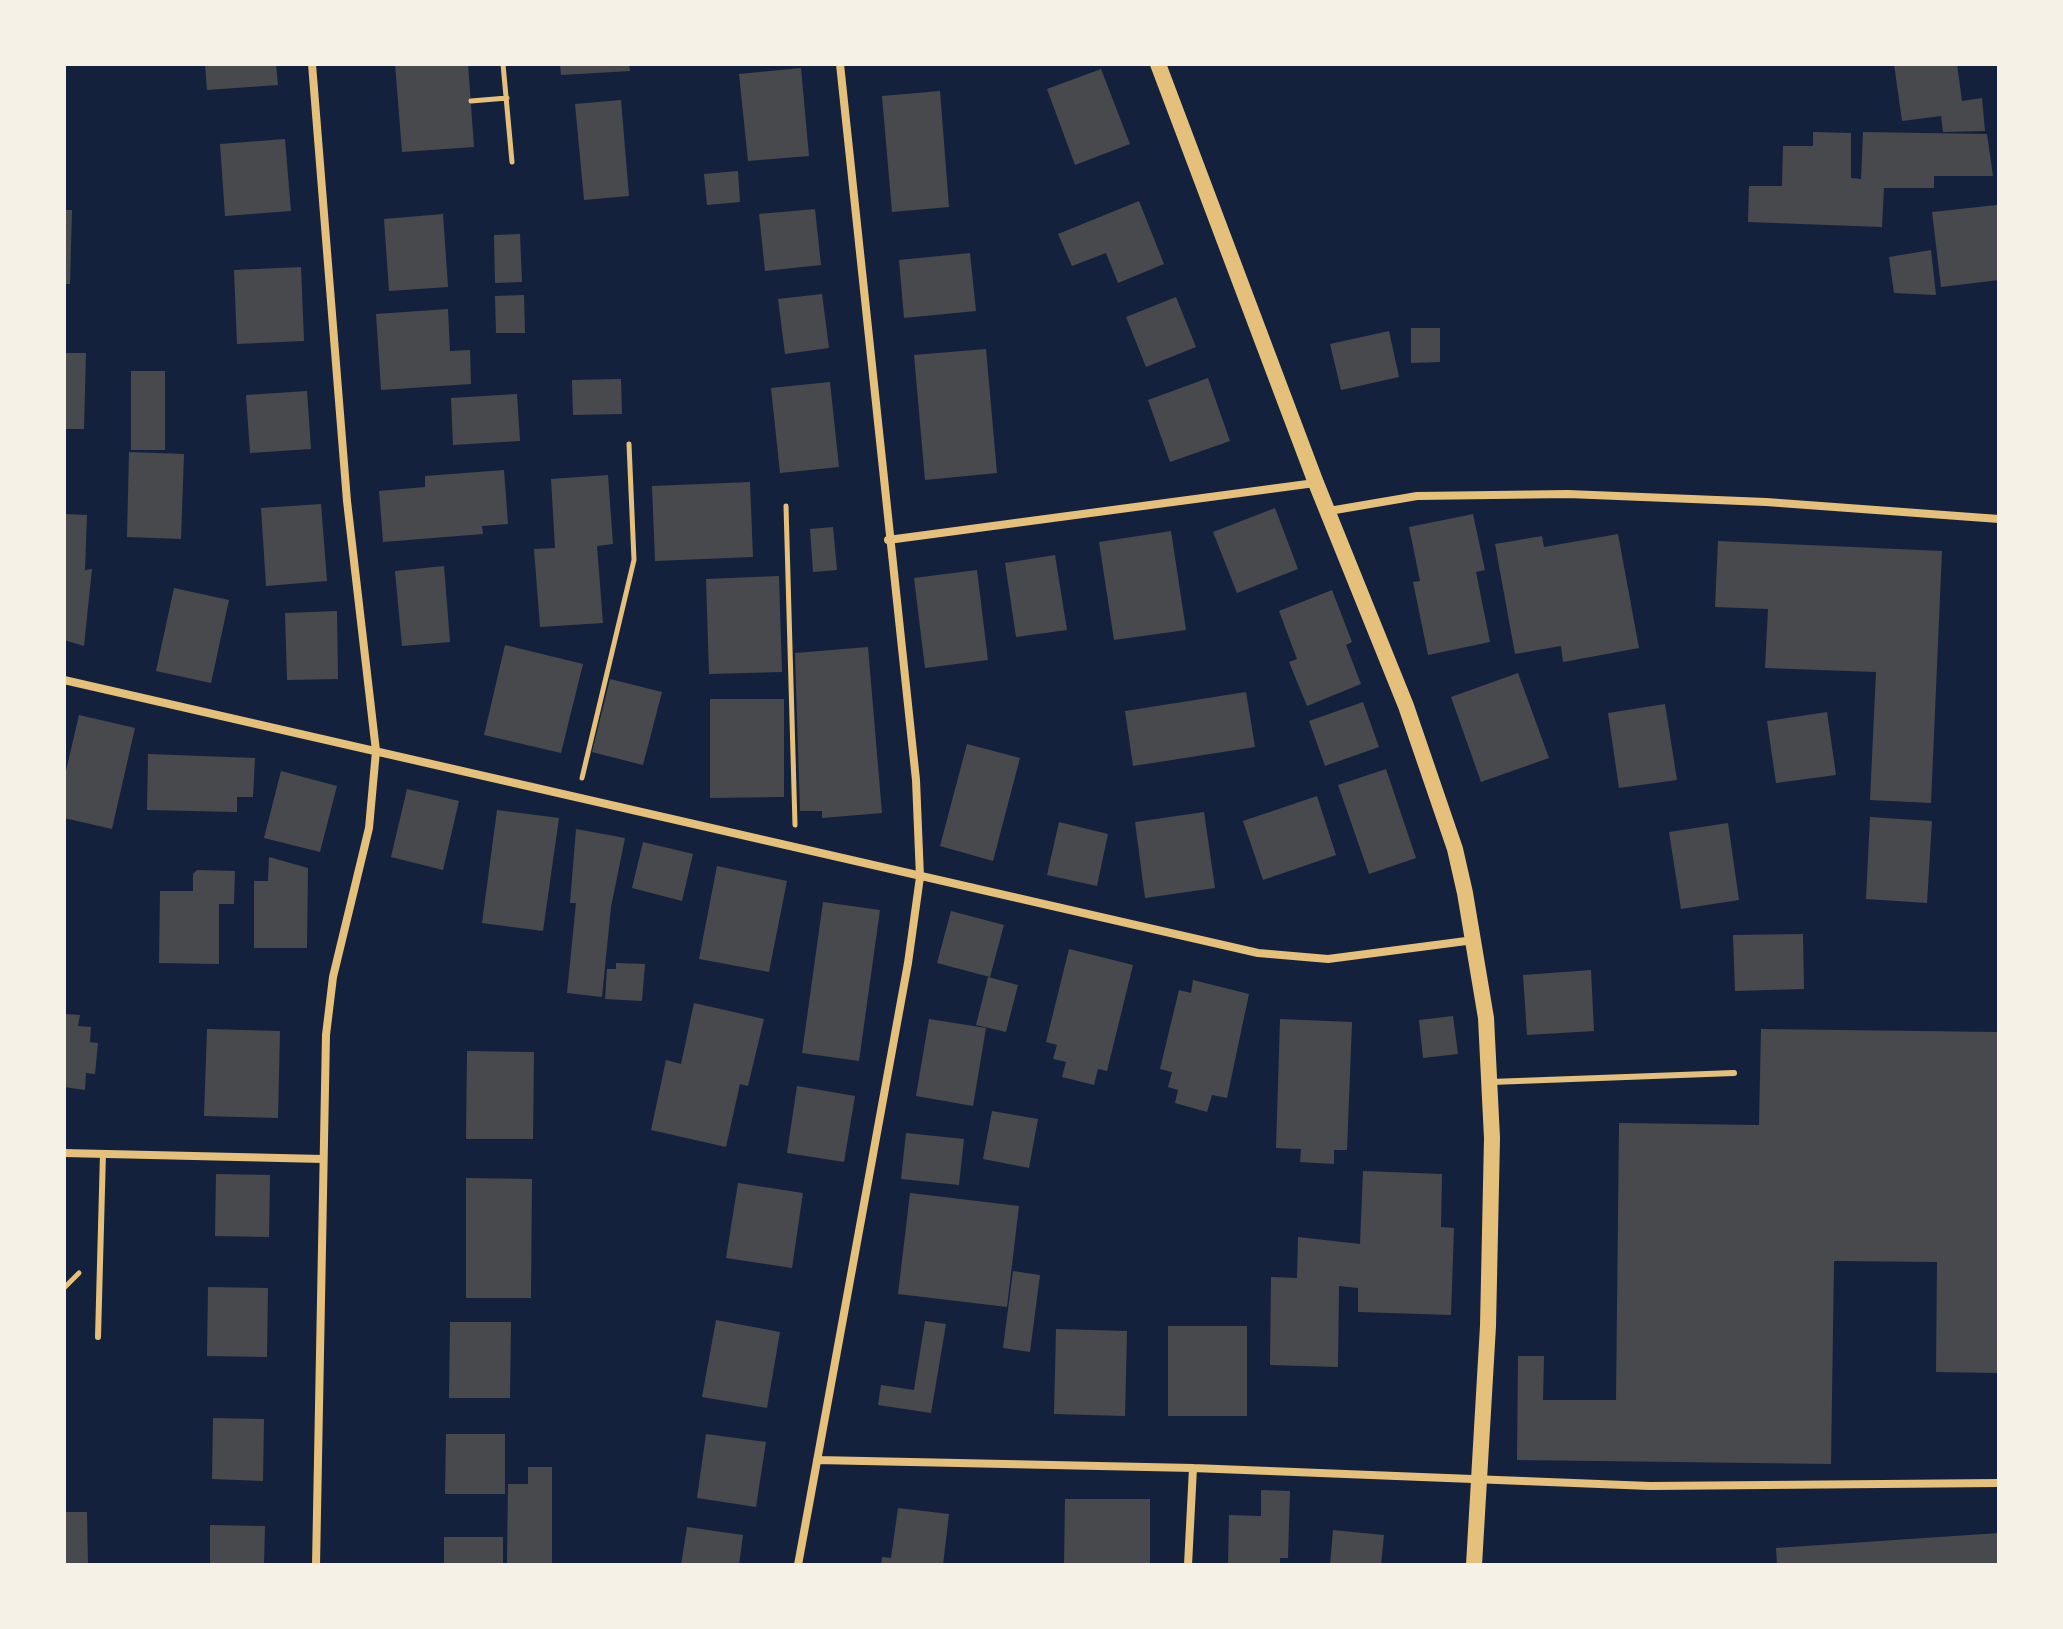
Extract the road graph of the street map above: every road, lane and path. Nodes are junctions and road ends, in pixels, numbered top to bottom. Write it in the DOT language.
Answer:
graph roads {
  1 [pos="312,64"];
  2 [pos="503,64"];
  3 [pos="840,64"];
  4 [pos="1158,64"];
  5 [pos="507,98"];
  6 [pos="471,101"];
  7 [pos="512,162"];
  8 [pos="629,444"];
  9 [pos="1316,483"];
  10 [pos="786,506"];
  11 [pos="1329,511"];
  12 [pos="1999,519"];
  13 [pos="888,540"];
  14 [pos="64,680"];
  15 [pos="376,751"];
  16 [pos="578,799"];
  17 [pos="795,849"];
  18 [pos="920,877"];
  19 [pos="1475,940"];
  20 [pos="1734,1073"];
  21 [pos="1491,1082"];
  22 [pos="64,1153"];
  23 [pos="103,1153"];
  24 [pos="323,1159"];
  25 [pos="98,1337"];
  26 [pos="817,1460"];
  27 [pos="1193,1468"];
  28 [pos="1479,1480"];
  29 [pos="1999,1483"];
  30 [pos="316,1565"];
  31 [pos="798,1565"];
  32 [pos="1188,1565"];
  33 [pos="1474,1565"];
  1 -- 15 [label="street"];
  2 -- 5 [label="path"];
  3 -- 13 [label="street"];
  4 -- 9 [label="main road"];
  5 -- 6 [label="path"];
  5 -- 7 [label="path"];
  8 -- 16 [label="path"];
  9 -- 11 [label="main road"];
  9 -- 13 [label="street"];
  10 -- 17 [label="path"];
  11 -- 12 [label="street"];
  11 -- 19 [label="main road"];
  13 -- 18 [label="street"];
  14 -- 15 [label="street"];
  15 -- 16 [label="street"];
  15 -- 24 [label="street"];
  16 -- 17 [label="street"];
  17 -- 18 [label="street"];
  18 -- 19 [label="street"];
  18 -- 26 [label="street"];
  19 -- 21 [label="main road"];
  20 -- 21 [label="lane"];
  21 -- 28 [label="main road"];
  22 -- 23 [label="street"];
  23 -- 24 [label="street"];
  23 -- 25 [label="lane"];
  24 -- 30 [label="street"];
  26 -- 27 [label="street"];
  26 -- 31 [label="street"];
  27 -- 28 [label="street"];
  27 -- 32 [label="street"];
  28 -- 29 [label="street"];
  28 -- 33 [label="main road"];
}
